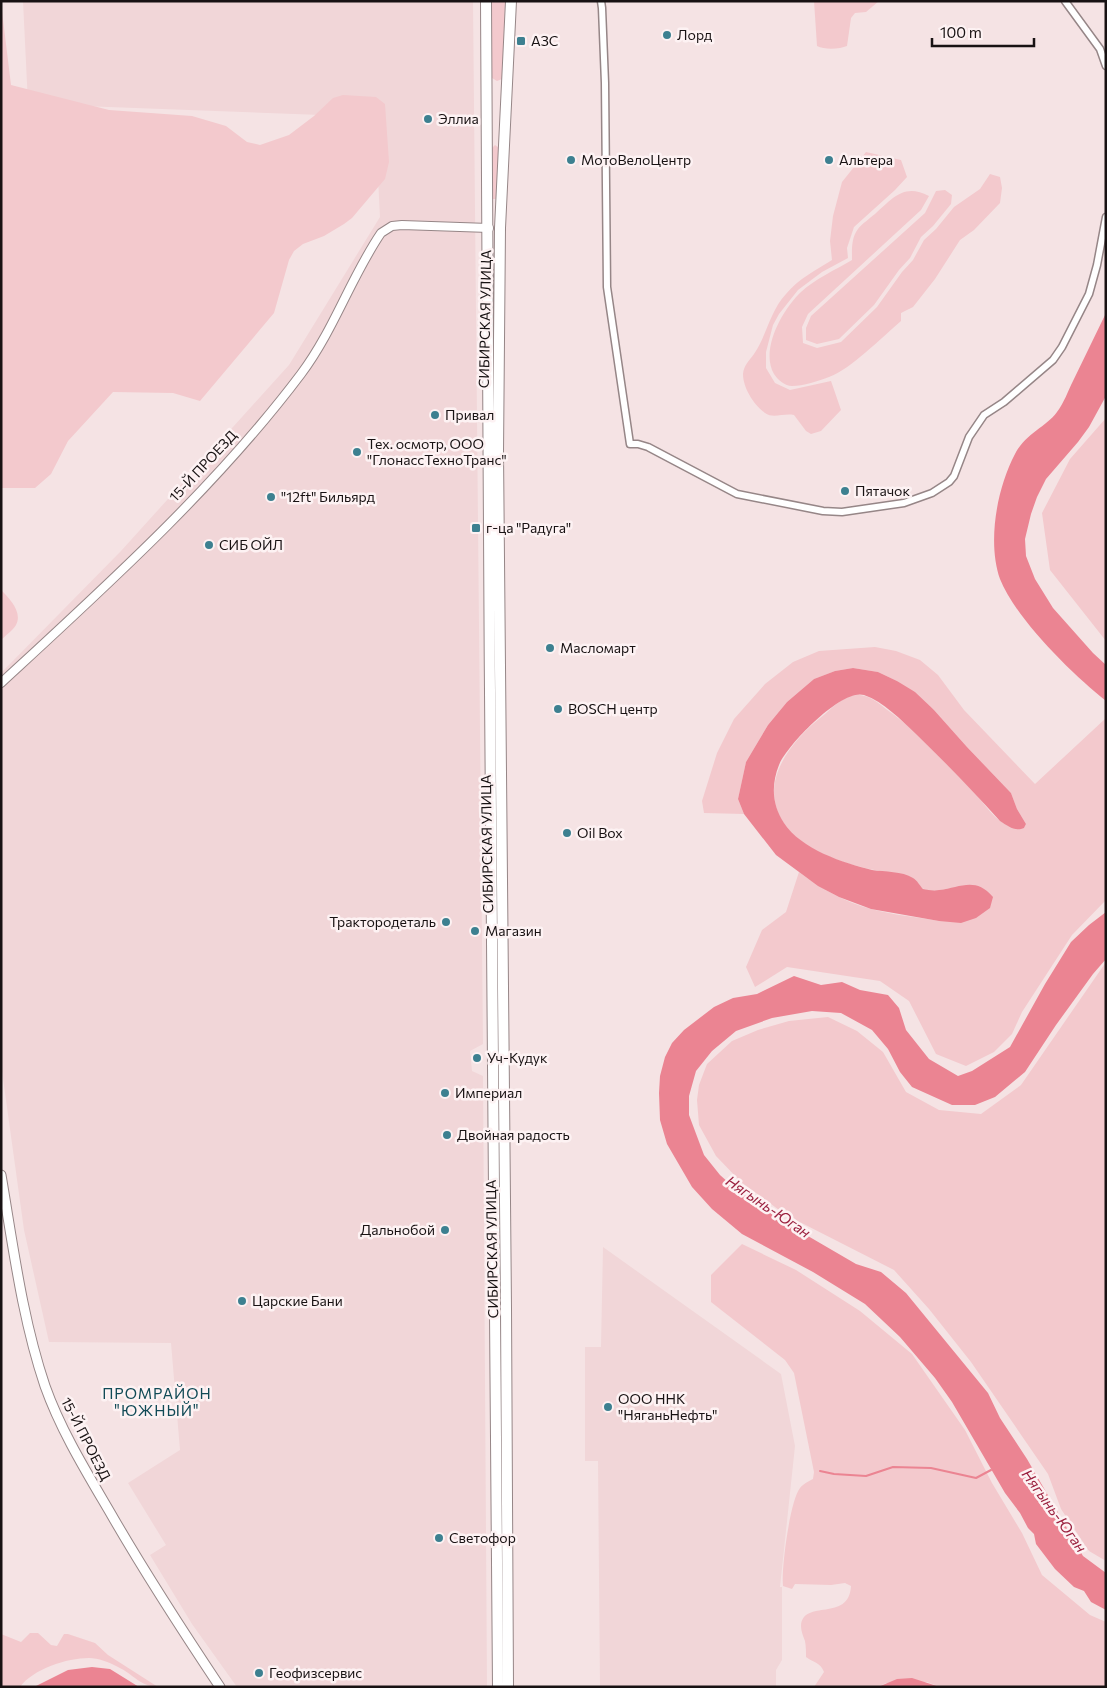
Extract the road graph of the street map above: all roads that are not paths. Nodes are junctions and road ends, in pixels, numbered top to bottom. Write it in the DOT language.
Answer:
graph roads {
  1 [pos="486,1"];
  2 [pos="511,1"];
  3 [pos="600,1"];
  4 [pos="1064,1"];
  5 [pos="1106,66"];
  6 [pos="487,83"];
  7 [pos="507,84"];
  8 [pos="487,137"];
  9 [pos="505,137"];
  10 [pos="1106,216"];
  11 [pos="489,228"];
  12 [pos="500,228"];
  13 [pos="489,644"];
  14 [pos="500,644"];
  15 [pos="1,683"];
  16 [pos="1,1175"];
  17 [pos="494,1307"];
  18 [pos="506,1308"];
  19 [pos="220,1687"];
  20 [pos="498,1687"];
  21 [pos="508,1687"];
  1 -- 6 [label="main road, СИБИРСКАЯ УЛИЦА"];
  2 -- 7 [label="main road, СИБИРСКАЯ УЛИЦА"];
  3 -- 10 [label="street"];
  4 -- 5 [label="street"];
  6 -- 7 [label="main road"];
  6 -- 8 [label="main road, СИБИРСКАЯ УЛИЦА"];
  7 -- 9 [label="main road, СИБИРСКАЯ УЛИЦА"];
  8 -- 9 [label="main road"];
  8 -- 11 [label="main road, СИБИРСКАЯ УЛИЦА"];
  9 -- 12 [label="main road, СИБИРСКАЯ УЛИЦА"];
  11 -- 12 [label="main road"];
  11 -- 13 [label="main road, СИБИРСКАЯ УЛИЦА"];
  11 -- 15 [label="street, 15-Й ПРОЕЗД"];
  12 -- 14 [label="main road, СИБИРСКАЯ УЛИЦА"];
  13 -- 14 [label="main road"];
  13 -- 17 [label="main road, СИБИРСКАЯ УЛИЦА"];
  14 -- 18 [label="main road, СИБИРСКАЯ УЛИЦА"];
  16 -- 19 [label="main road, 15-Й ПРОЕЗД"];
  17 -- 18 [label="main road"];
  17 -- 20 [label="main road, СИБИРСКАЯ УЛИЦА"];
  18 -- 21 [label="main road, СИБИРСКАЯ УЛИЦА"];
}
